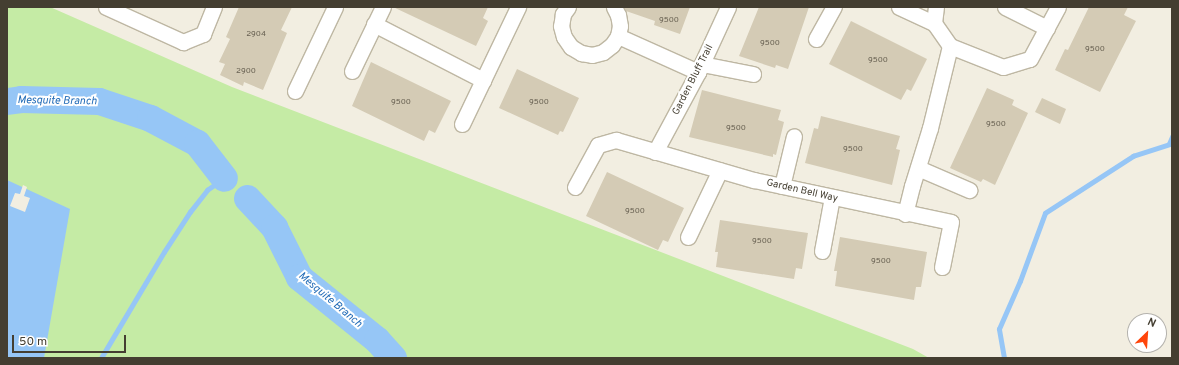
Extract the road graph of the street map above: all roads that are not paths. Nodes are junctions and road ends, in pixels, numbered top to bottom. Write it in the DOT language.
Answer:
graph roads {
  1 [pos="106,7"];
  2 [pos="214,7"];
  3 [pos="335,7"];
  4 [pos="383,7"];
  5 [pos="518,7"];
  6 [pos="567,7"];
  7 [pos="614,7"];
  8 [pos="728,7"];
  9 [pos="834,7"];
  10 [pos="898,7"];
  11 [pos="936,7"];
  12 [pos="1005,7"];
  13 [pos="1058,7"];
  14 [pos="934,23"];
  15 [pos="374,24"];
  16 [pos="1047,28"];
  17 [pos="618,36"];
  18 [pos="816,39"];
  19 [pos="950,46"];
  20 [pos="700,68"];
  21 [pos="352,71"];
  22 [pos="753,74"];
  23 [pos="483,80"];
  24 [pos="295,92"];
  25 [pos="462,124"];
  26 [pos="794,136"];
  27 [pos="655,152"];
  28 [pos="918,168"];
  29 [pos="720,170"];
  30 [pos="782,186"];
  31 [pos="575,187"];
  32 [pos="969,190"];
  33 [pos="832,197"];
  34 [pos="905,214"];
  35 [pos="688,237"];
  36 [pos="822,251"];
  37 [pos="942,267"];
  1 -- 2 [label="street"];
  3 -- 24 [label="street"];
  4 -- 15 [label="street"];
  5 -- 23 [label="street"];
  6 -- 17 [label="street"];
  7 -- 17 [label="street"];
  8 -- 20 [label="street, Garden Bluff Trail"];
  9 -- 18 [label="street"];
  10 -- 14 [label="street"];
  11 -- 14 [label="street"];
  12 -- 16 [label="street"];
  13 -- 16 [label="street"];
  14 -- 19 [label="street"];
  15 -- 21 [label="street"];
  15 -- 23 [label="street"];
  16 -- 19 [label="street"];
  17 -- 20 [label="street"];
  19 -- 28 [label="street"];
  20 -- 22 [label="street"];
  20 -- 27 [label="street, Garden Bluff Trail"];
  23 -- 25 [label="street"];
  26 -- 30 [label="street"];
  27 -- 29 [label="street, Garden Bell Way"];
  27 -- 31 [label="street, Garden Bell Way"];
  28 -- 32 [label="street"];
  28 -- 34 [label="street"];
  29 -- 30 [label="street, Garden Bell Way"];
  29 -- 35 [label="street"];
  30 -- 33 [label="street, Garden Bell Way"];
  33 -- 34 [label="street, Garden Bell Way"];
  33 -- 36 [label="street"];
  34 -- 37 [label="street, Garden Bell Way"];
}
